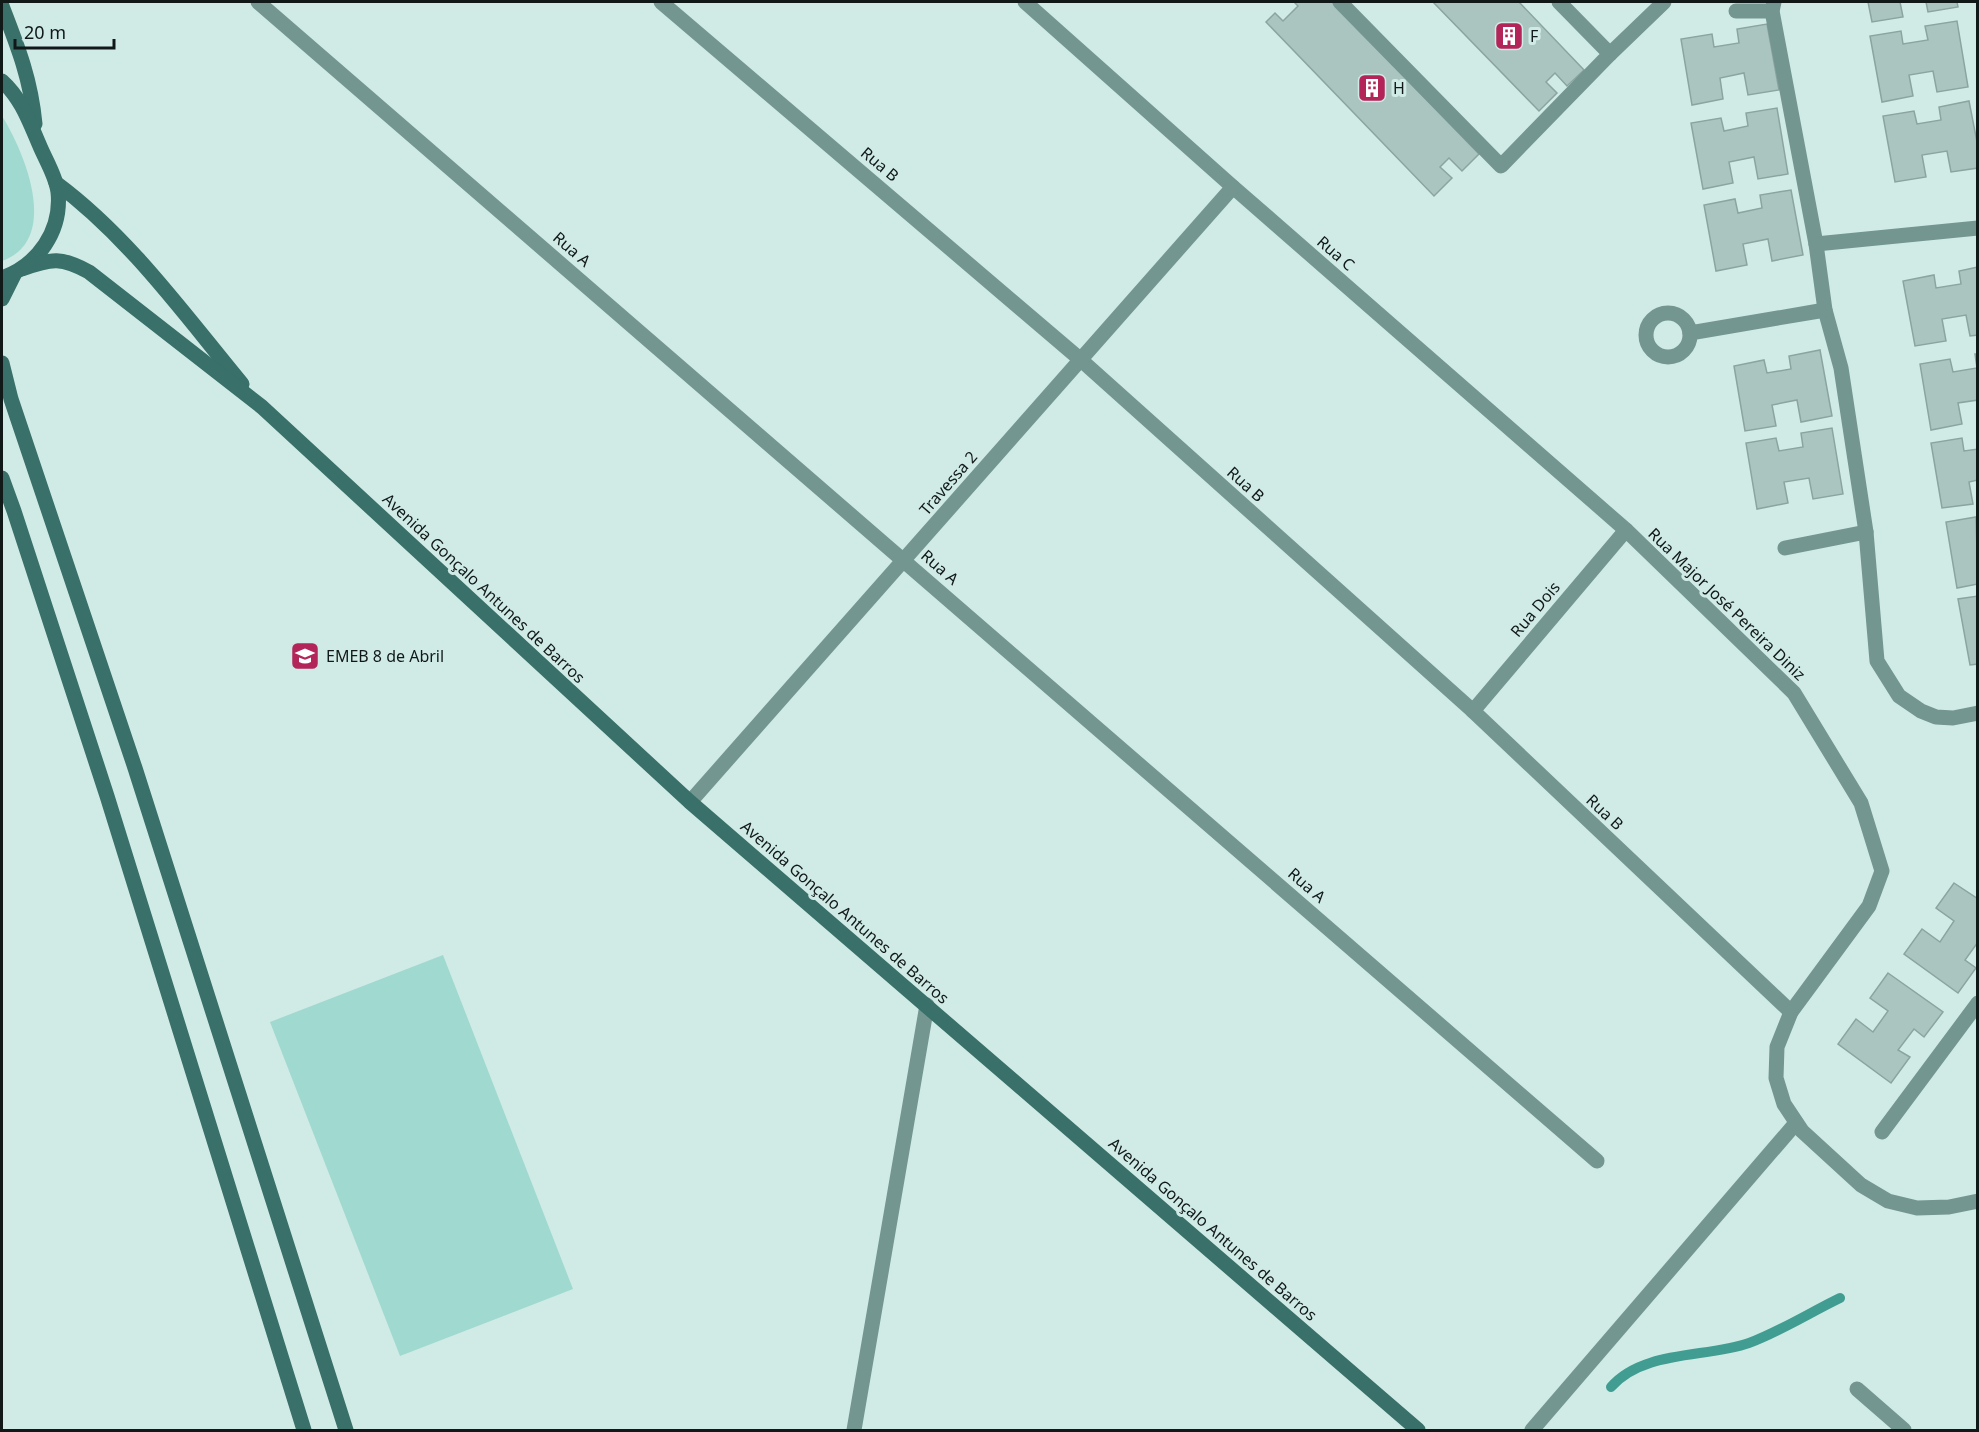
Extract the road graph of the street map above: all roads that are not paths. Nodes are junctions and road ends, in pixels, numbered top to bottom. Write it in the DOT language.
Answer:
graph roads {
  1 [pos="258,2"];
  2 [pos="661,2"];
  3 [pos="1025,2"];
  4 [pos="1340,2"];
  5 [pos="1559,2"];
  6 [pos="1664,2"];
  7 [pos="2,6"];
  8 [pos="1773,6"];
  9 [pos="1736,12"];
  10 [pos="1610,54"];
  11 [pos="2,81"];
  12 [pos="36,136"];
  13 [pos="56,183"];
  14 [pos="1233,187"];
  15 [pos="1977,228"];
  16 [pos="1816,244"];
  17 [pos="13,273"];
  18 [pos="2,299"];
  19 [pos="1825,310"];
  20 [pos="1689,333"];
  21 [pos="1081,360"];
  22 [pos="2,363"];
  23 [pos="262,407"];
  24 [pos="2,478"];
  25 [pos="1626,530"];
  26 [pos="1866,532"];
  27 [pos="1785,548"];
  28 [pos="904,560"];
  29 [pos="1473,711"];
  30 [pos="1977,714"];
  31 [pos="690,802"];
  32 [pos="1977,1003"];
  33 [pos="927,1005"];
  34 [pos="1791,1012"];
  35 [pos="1796,1123"];
  36 [pos="1882,1132"];
  37 [pos="1597,1161"];
  38 [pos="1977,1201"];
  39 [pos="1857,1389"];
  40 [pos="304,1431"];
  41 [pos="346,1431"];
  42 [pos="854,1431"];
  43 [pos="1418,1431"];
  44 [pos="1532,1431"];
  45 [pos="1904,1431"];
  1 -- 28 [label="street, Rua A"];
  2 -- 21 [label="street, Rua B"];
  3 -- 14 [label="street, Rua C"];
  4 -- 10 [label="street"];
  5 -- 10 [label="street"];
  6 -- 10 [label="street"];
  7 -- 12 [label="main road"];
  8 -- 9 [label="street"];
  8 -- 16 [label="street"];
  11 -- 12 [label="main road"];
  12 -- 13 [label="main road"];
  13 -- 17 [label="main road"];
  13 -- 23 [label="main road, Avenida Gonçalo Antunes de Barros"];
  14 -- 21 [label="street, Travessa 2"];
  14 -- 25 [label="street, Rua C"];
  15 -- 16 [label="street"];
  16 -- 19 [label="street"];
  17 -- 18 [label="main road"];
  17 -- 23 [label="main road, Avenida Gonçalo Antunes de Barros"];
  19 -- 20 [label="street"];
  19 -- 26 [label="street"];
  21 -- 28 [label="street, Travessa 2"];
  21 -- 29 [label="street, Rua B"];
  22 -- 41 [label="main road"];
  23 -- 31 [label="main road, Avenida Gonçalo Antunes de Barros"];
  24 -- 40 [label="main road"];
  25 -- 29 [label="street, Rua Dois"];
  25 -- 34 [label="street, Rua Major José Pereira Diniz"];
  26 -- 27 [label="street"];
  26 -- 30 [label="street"];
  28 -- 31 [label="street, Travessa 2"];
  28 -- 37 [label="street, Rua A"];
  29 -- 34 [label="street, Rua B"];
  31 -- 33 [label="main road, Avenida Gonçalo Antunes de Barros"];
  32 -- 36 [label="street"];
  33 -- 42 [label="street"];
  33 -- 43 [label="main road, Avenida Gonçalo Antunes de Barros"];
  34 -- 35 [label="street, Rua Major José Pereira Diniz"];
  35 -- 38 [label="street, Rua Major José Pereira Diniz"];
  35 -- 44 [label="street"];
  39 -- 45 [label="street"];
}
